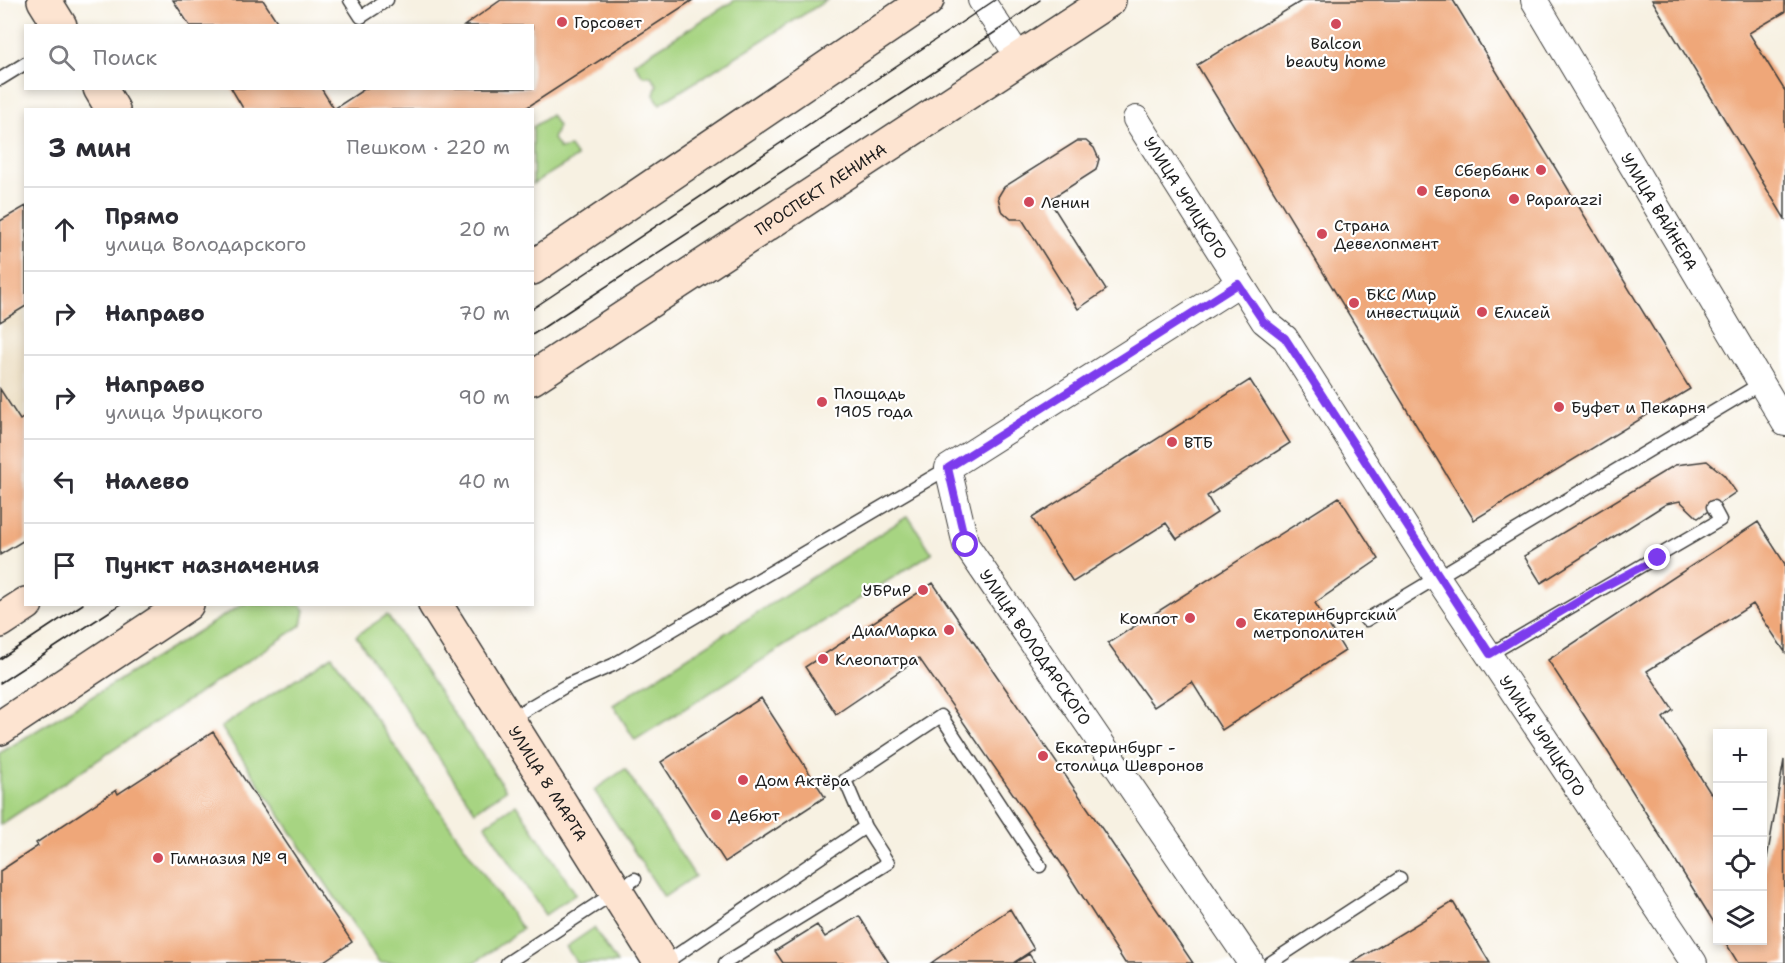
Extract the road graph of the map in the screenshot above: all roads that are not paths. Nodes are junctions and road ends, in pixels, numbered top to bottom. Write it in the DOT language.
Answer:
graph roads {
  1 [pos="44,0"];
  2 [pos="350,0"];
  3 [pos="387,0"];
  4 [pos="927,0"];
  5 [pos="981,0"];
  6 [pos="1109,0"];
  7 [pos="1534,0"];
  8 [pos="59,24"];
  9 [pos="1019,57"];
  10 [pos="24,64"];
  11 [pos="0,79"];
  12 [pos="101,90"];
  13 [pos="112,108"];
  14 [pos="1136,118"];
  15 [pos="534,267"];
  16 [pos="1238,284"];
  17 [pos="534,377"];
  18 [pos="1761,384"];
  19 [pos="1785,423"];
  20 [pos="948,468"];
  21 [pos="1713,507"];
  22 [pos="1437,577"];
  23 [pos="24,605"];
  24 [pos="184,606"];
  25 [pos="436,606"];
  26 [pos="1366,620"];
  27 [pos="0,621"];
  28 [pos="1490,654"];
  29 [pos="507,721"];
  30 [pos="0,729"];
  31 [pos="865,828"];
  32 [pos="1040,866"];
  33 [pos="1400,878"];
  34 [pos="625,885"];
  35 [pos="739,959"];
  36 [pos="507,963"];
  37 [pos="663,963"];
  38 [pos="725,963"];
  39 [pos="1251,963"];
  40 [pos="1270,963"];
  41 [pos="1694,963"];
  1 -- 8 [label="main road"];
  2 -- 3 [label="lane"];
  4 -- 15 [label="main road"];
  5 -- 9 [label="street"];
  6 -- 9 [label="main road, ПРОСПЕКТ ЛЕНИНА"];
  7 -- 18 [label="street, УЛИЦА ВАЙНЕРА"];
  9 -- 17 [label="main road, ПРОСПЕКТ ЛЕНИНА"];
  10 -- 11 [label="lane"];
  12 -- 13 [label="main road"];
  14 -- 16 [label="street, УЛИЦА УРИЦКОГО"];
  16 -- 20 [label="street"];
  16 -- 22 [label="street, УЛИЦА УРИЦКОГО"];
  18 -- 19 [label="street, УЛИЦА ВАЙНЕРА"];
  18 -- 22 [label="lane"];
  20 -- 29 [label="lane"];
  20 -- 39 [label="street, УЛИЦА ВОЛОДАРСКОГО"];
  21 -- 28 [label="lane"];
  22 -- 26 [label="lane"];
  22 -- 28 [label="street, УЛИЦА УРИЦКОГО"];
  23 -- 27 [label="main road"];
  24 -- 30 [label="main road"];
  25 -- 29 [label="main road, УЛИЦА 8 МАРТА"];
  28 -- 41 [label="street, УЛИЦА УРИЦКОГО"];
  29 -- 34 [label="main road, УЛИЦА 8 МАРТА"];
  31 -- 32 [label="lane"];
  31 -- 35 [label="lane"];
  31 -- 37 [label="lane"];
  33 -- 40 [label="lane"];
  34 -- 36 [label="lane"];
  34 -- 37 [label="main road, УЛИЦА 8 МАРТА"];
  35 -- 38 [label="lane"];
}
